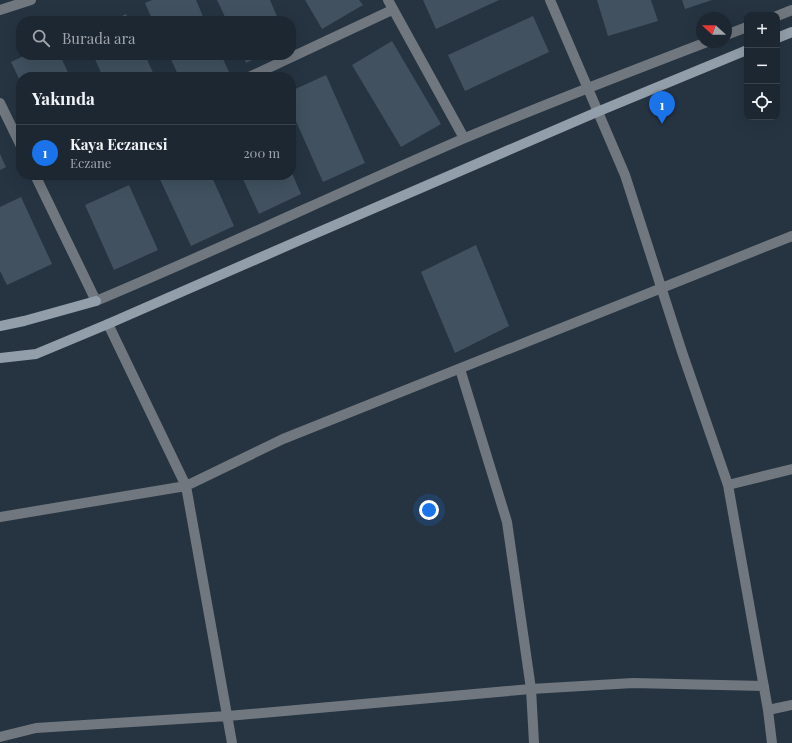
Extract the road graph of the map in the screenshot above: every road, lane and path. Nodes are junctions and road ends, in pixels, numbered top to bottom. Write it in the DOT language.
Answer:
graph roads {
  1 [pos="31,0"];
  2 [pos="388,0"];
  3 [pos="550,0"];
  4 [pos="0,10"];
  5 [pos="392,10"];
  6 [pos="792,10"];
  7 [pos="780,15"];
  8 [pos="744,28"];
  9 [pos="792,32"];
  10 [pos="732,33"];
  11 [pos="780,37"];
  12 [pos="696,46"];
  13 [pos="744,51"];
  14 [pos="296,55"];
  15 [pos="285,60"];
  16 [pos="260,72"];
  17 [pos="586,87"];
  18 [pos="0,103"];
  19 [pos="597,112"];
  20 [pos="16,136"];
  21 [pos="464,138"];
  22 [pos="39,180"];
  23 [pos="792,236"];
  24 [pos="662,288"];
  25 [pos="96,301"];
  26 [pos="108,324"];
  27 [pos="0,326"];
  28 [pos="0,358"];
  29 [pos="460,368"];
  30 [pos="792,470"];
  31 [pos="728,485"];
  32 [pos="186,486"];
  33 [pos="0,517"];
  34 [pos="764,686"];
  35 [pos="531,689"];
  36 [pos="792,705"];
  37 [pos="768,710"];
  38 [pos="228,716"];
  39 [pos="0,738"];
  40 [pos="232,743"];
  41 [pos="534,743"];
  42 [pos="772,743"];
  1 -- 4 [label="street"];
  2 -- 5 [label="street"];
  3 -- 17 [label="street"];
  5 -- 14 [label="street"];
  5 -- 21 [label="street"];
  6 -- 7 [label="street"];
  8 -- 10 [label="street"];
  9 -- 11 [label="street"];
  12 -- 17 [label="street"];
  13 -- 19 [label="street"];
  15 -- 16 [label="street"];
  17 -- 19 [label="street"];
  17 -- 21 [label="street"];
  18 -- 20 [label="street"];
  19 -- 24 [label="street"];
  19 -- 26 [label="street"];
  21 -- 25 [label="street"];
  22 -- 25 [label="street"];
  23 -- 24 [label="street"];
  24 -- 29 [label="street"];
  24 -- 31 [label="street"];
  25 -- 27 [label="street"];
  26 -- 28 [label="street"];
  26 -- 32 [label="street"];
  29 -- 32 [label="street"];
  29 -- 35 [label="street"];
  30 -- 31 [label="street"];
  31 -- 34 [label="street"];
  32 -- 33 [label="street"];
  32 -- 38 [label="street"];
  34 -- 35 [label="street"];
  34 -- 37 [label="street"];
  35 -- 38 [label="street"];
  35 -- 41 [label="street"];
  36 -- 37 [label="street"];
  37 -- 42 [label="street"];
  38 -- 39 [label="street"];
  38 -- 40 [label="street"];
}
